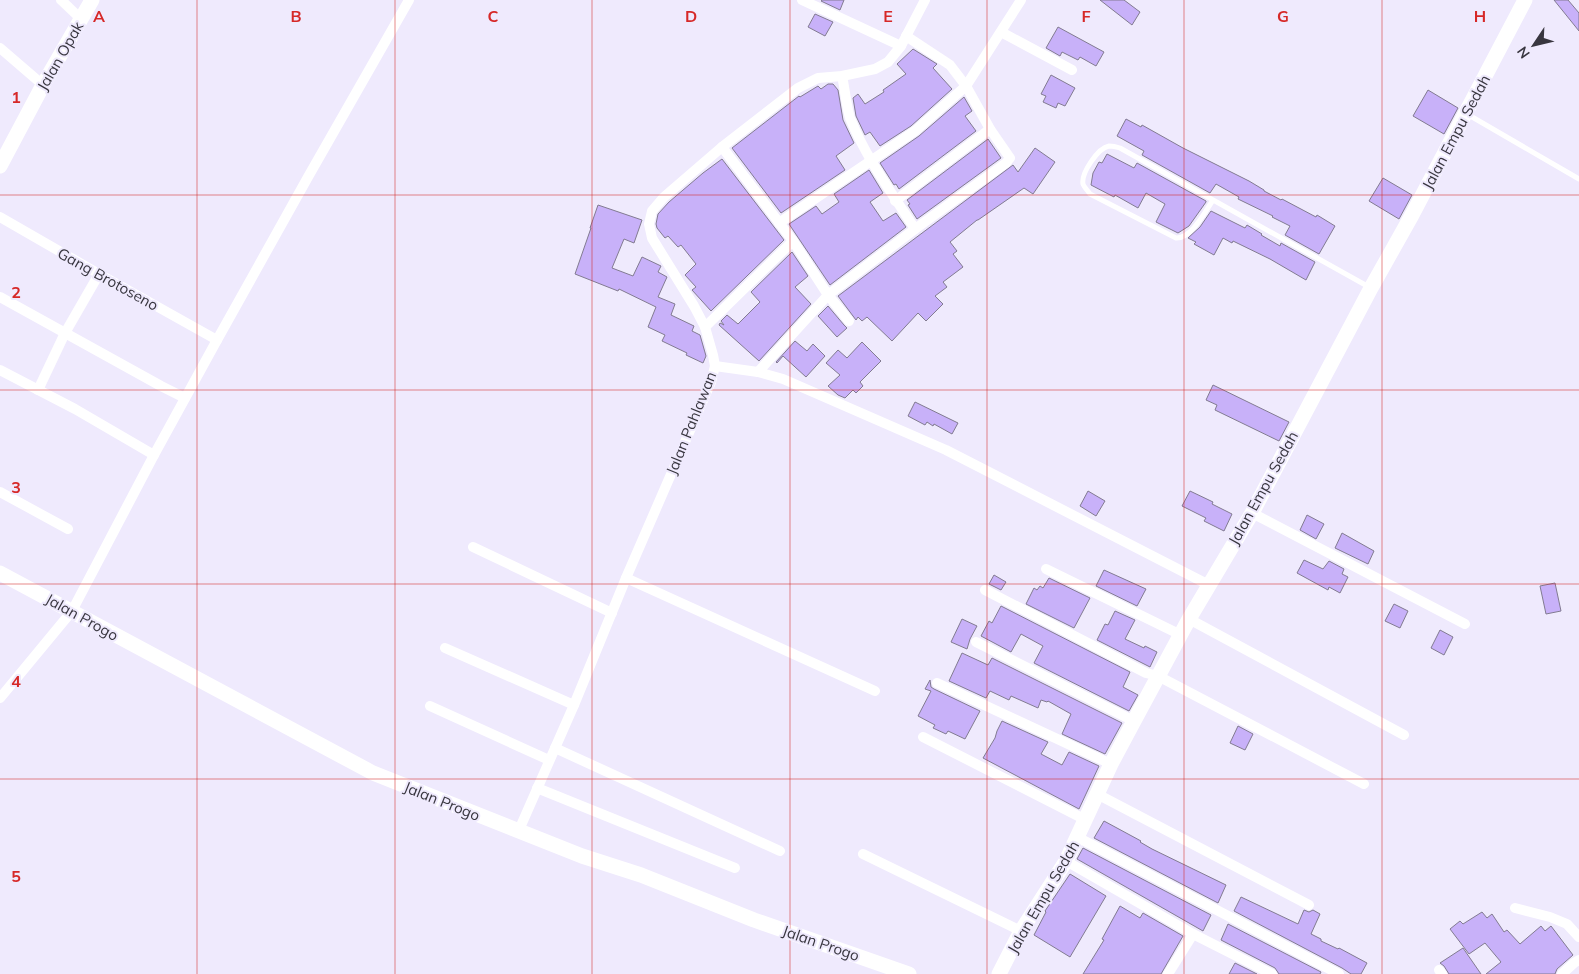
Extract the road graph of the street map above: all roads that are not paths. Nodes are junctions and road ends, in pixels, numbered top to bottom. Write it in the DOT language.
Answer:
graph roads {
  1 [pos="61,0"];
  2 [pos="92,0"];
  3 [pos="409,0"];
  4 [pos="802,0"];
  5 [pos="925,0"];
  6 [pos="1021,0"];
  7 [pos="1525,0"];
  8 [pos="81,19"];
  9 [pos="1001,32"];
  10 [pos="903,41"];
  11 [pos="0,48"];
  12 [pos="1072,70"];
  13 [pos="842,76"];
  14 [pos="43,85"];
  15 [pos="966,86"];
  16 [pos="1466,113"];
  17 [pos="990,129"];
  18 [pos="722,147"];
  19 [pos="871,161"];
  20 [pos="0,166"];
  21 [pos="1579,180"];
  22 [pos="1214,200"];
  23 [pos="895,201"];
  24 [pos="0,217"];
  25 [pos="779,223"];
  26 [pos="915,229"];
  27 [pos="793,241"];
  28 [pos="99,274"];
  29 [pos="1371,288"];
  30 [pos="828,295"];
  31 [pos="0,297"];
  32 [pos="849,321"];
  33 [pos="705,327"];
  34 [pos="65,333"];
  35 [pos="217,340"];
  36 [pos="715,366"];
  37 [pos="0,370"];
  38 [pos="758,372"];
  39 [pos="38,390"];
  40 [pos="185,398"];
  41 [pos="154,455"];
  42 [pos="0,492"];
  43 [pos="1252,513"];
  44 [pos="68,529"];
  45 [pos="473,547"];
  46 [pos="1046,569"];
  47 [pos="0,573"];
  48 [pos="626,578"];
  49 [pos="1209,585"];
  50 [pos="985,590"];
  51 [pos="72,611"];
  52 [pos="612,613"];
  53 [pos="1189,619"];
  54 [pos="1465,624"];
  55 [pos="1181,635"];
  56 [pos="976,642"];
  57 [pos="445,648"];
  58 [pos="1158,676"];
  59 [pos="937,683"];
  60 [pos="875,691"];
  61 [pos="0,698"];
  62 [pos="574,705"];
  63 [pos="430,706"];
  64 [pos="1134,721"];
  65 [pos="1404,735"];
  66 [pos="923,737"];
  67 [pos="555,748"];
  68 [pos="549,760"];
  69 [pos="1111,764"];
  70 [pos="1364,784"];
  71 [pos="537,788"];
  72 [pos="1097,794"];
  73 [pos="1084,819"];
  74 [pos="519,830"];
  75 [pos="1077,837"];
  76 [pos="780,851"];
  77 [pos="863,854"];
  78 [pos="1066,861"];
  79 [pos="734,868"];
  80 [pos="1309,905"];
  81 [pos="1515,908"];
  82 [pos="1021,931"];
  83 [pos="1193,934"];
  84 [pos="1579,937"];
  85 [pos="1576,962"];
  86 [pos="1004,972"];
  87 [pos="1264,973"];
  88 [pos="1334,973"];
  89 [pos="909,974"];
  90 [pos="1168,974"];
  91 [pos="1562,974"];
  92 [pos="1577,974"];
  1 -- 8 [label="street"];
  2 -- 8 [label="street, Jalan Opak"];
  3 -- 35 [label="street"];
  4 -- 10 [label="street"];
  5 -- 10 [label="street, Jalan Pahlawan"];
  6 -- 9 [label="street"];
  7 -- 16 [label="street, Jalan Empu Sedah"];
  8 -- 14 [label="street, Jalan Opak"];
  9 -- 12 [label="street"];
  9 -- 15 [label="street"];
  10 -- 13 [label="street, Jalan Pahlawan"];
  10 -- 15 [label="street"];
  11 -- 14 [label="street"];
  13 -- 18 [label="street, Jalan Pahlawan"];
  13 -- 19 [label="street"];
  14 -- 20 [label="street, Jalan Opak"];
  15 -- 17 [label="street"];
  15 -- 19 [label="street"];
  16 -- 21 [label="lane"];
  16 -- 29 [label="street, Jalan Empu Sedah"];
  17 -- 23 [label="street"];
  17 -- 26 [label="street"];
  18 -- 25 [label="street"];
  18 -- 33 [label="street, Jalan Pahlawan"];
  19 -- 23 [label="street"];
  19 -- 25 [label="street"];
  22 -- 22 [label="lane"];
  22 -- 29 [label="lane"];
  23 -- 26 [label="street"];
  24 -- 28 [label="street, Gang Brotoseno"];
  25 -- 27 [label="street"];
  26 -- 30 [label="street"];
  27 -- 30 [label="street"];
  27 -- 33 [label="street"];
  28 -- 34 [label="street"];
  28 -- 35 [label="street, Gang Brotoseno"];
  29 -- 43 [label="street, Jalan Empu Sedah"];
  30 -- 32 [label="street"];
  30 -- 38 [label="street"];
  31 -- 34 [label="street"];
  33 -- 36 [label="street, Jalan Pahlawan"];
  34 -- 39 [label="street"];
  34 -- 40 [label="street"];
  35 -- 40 [label="street"];
  36 -- 38 [label="street"];
  36 -- 48 [label="street, Jalan Pahlawan"];
  37 -- 39 [label="street"];
  38 -- 49 [label="street"];
  39 -- 41 [label="street"];
  40 -- 41 [label="street"];
  41 -- 51 [label="street"];
  42 -- 44 [label="street"];
  43 -- 49 [label="street, Jalan Empu Sedah"];
  43 -- 54 [label="street"];
  45 -- 52 [label="street"];
  46 -- 55 [label="street"];
  47 -- 51 [label="street, Jalan Progo"];
  48 -- 52 [label="street, Jalan Pahlawan"];
  48 -- 60 [label="street"];
  49 -- 53 [label="street, Jalan Empu Sedah"];
  50 -- 58 [label="street"];
  51 -- 61 [label="street"];
  51 -- 74 [label="street, Jalan Progo"];
  52 -- 62 [label="street, Jalan Pahlawan"];
  53 -- 55 [label="street, Jalan Empu Sedah"];
  53 -- 65 [label="street"];
  55 -- 58 [label="street, Jalan Empu Sedah"];
  56 -- 64 [label="street"];
  57 -- 62 [label="street"];
  58 -- 64 [label="street, Jalan Empu Sedah"];
  58 -- 70 [label="street"];
  59 -- 69 [label="street"];
  62 -- 67 [label="street, Jalan Pahlawan"];
  63 -- 68 [label="street"];
  64 -- 69 [label="street, Jalan Empu Sedah"];
  66 -- 73 [label="street"];
  67 -- 68 [label="street, Jalan Pahlawan"];
  67 -- 76 [label="street"];
  68 -- 71 [label="street, Jalan Pahlawan"];
  69 -- 72 [label="street, Jalan Empu Sedah"];
  71 -- 74 [label="street, Jalan Pahlawan"];
  71 -- 79 [label="street"];
  72 -- 73 [label="street, Jalan Empu Sedah"];
  72 -- 80 [label="street"];
  73 -- 75 [label="street, Jalan Empu Sedah"];
  74 -- 89 [label="street, Jalan Progo"];
  75 -- 78 [label="street, Jalan Empu Sedah"];
  75 -- 88 [label="street"];
  77 -- 82 [label="street"];
  78 -- 82 [label="street, Jalan Empu Sedah"];
  78 -- 83 [label="street"];
  81 -- 84 [label="street"];
  82 -- 86 [label="street, Jalan Empu Sedah"];
  83 -- 87 [label="street"];
  83 -- 90 [label="street"];
  85 -- 91 [label="street"];
  85 -- 92 [label="street"];
}
